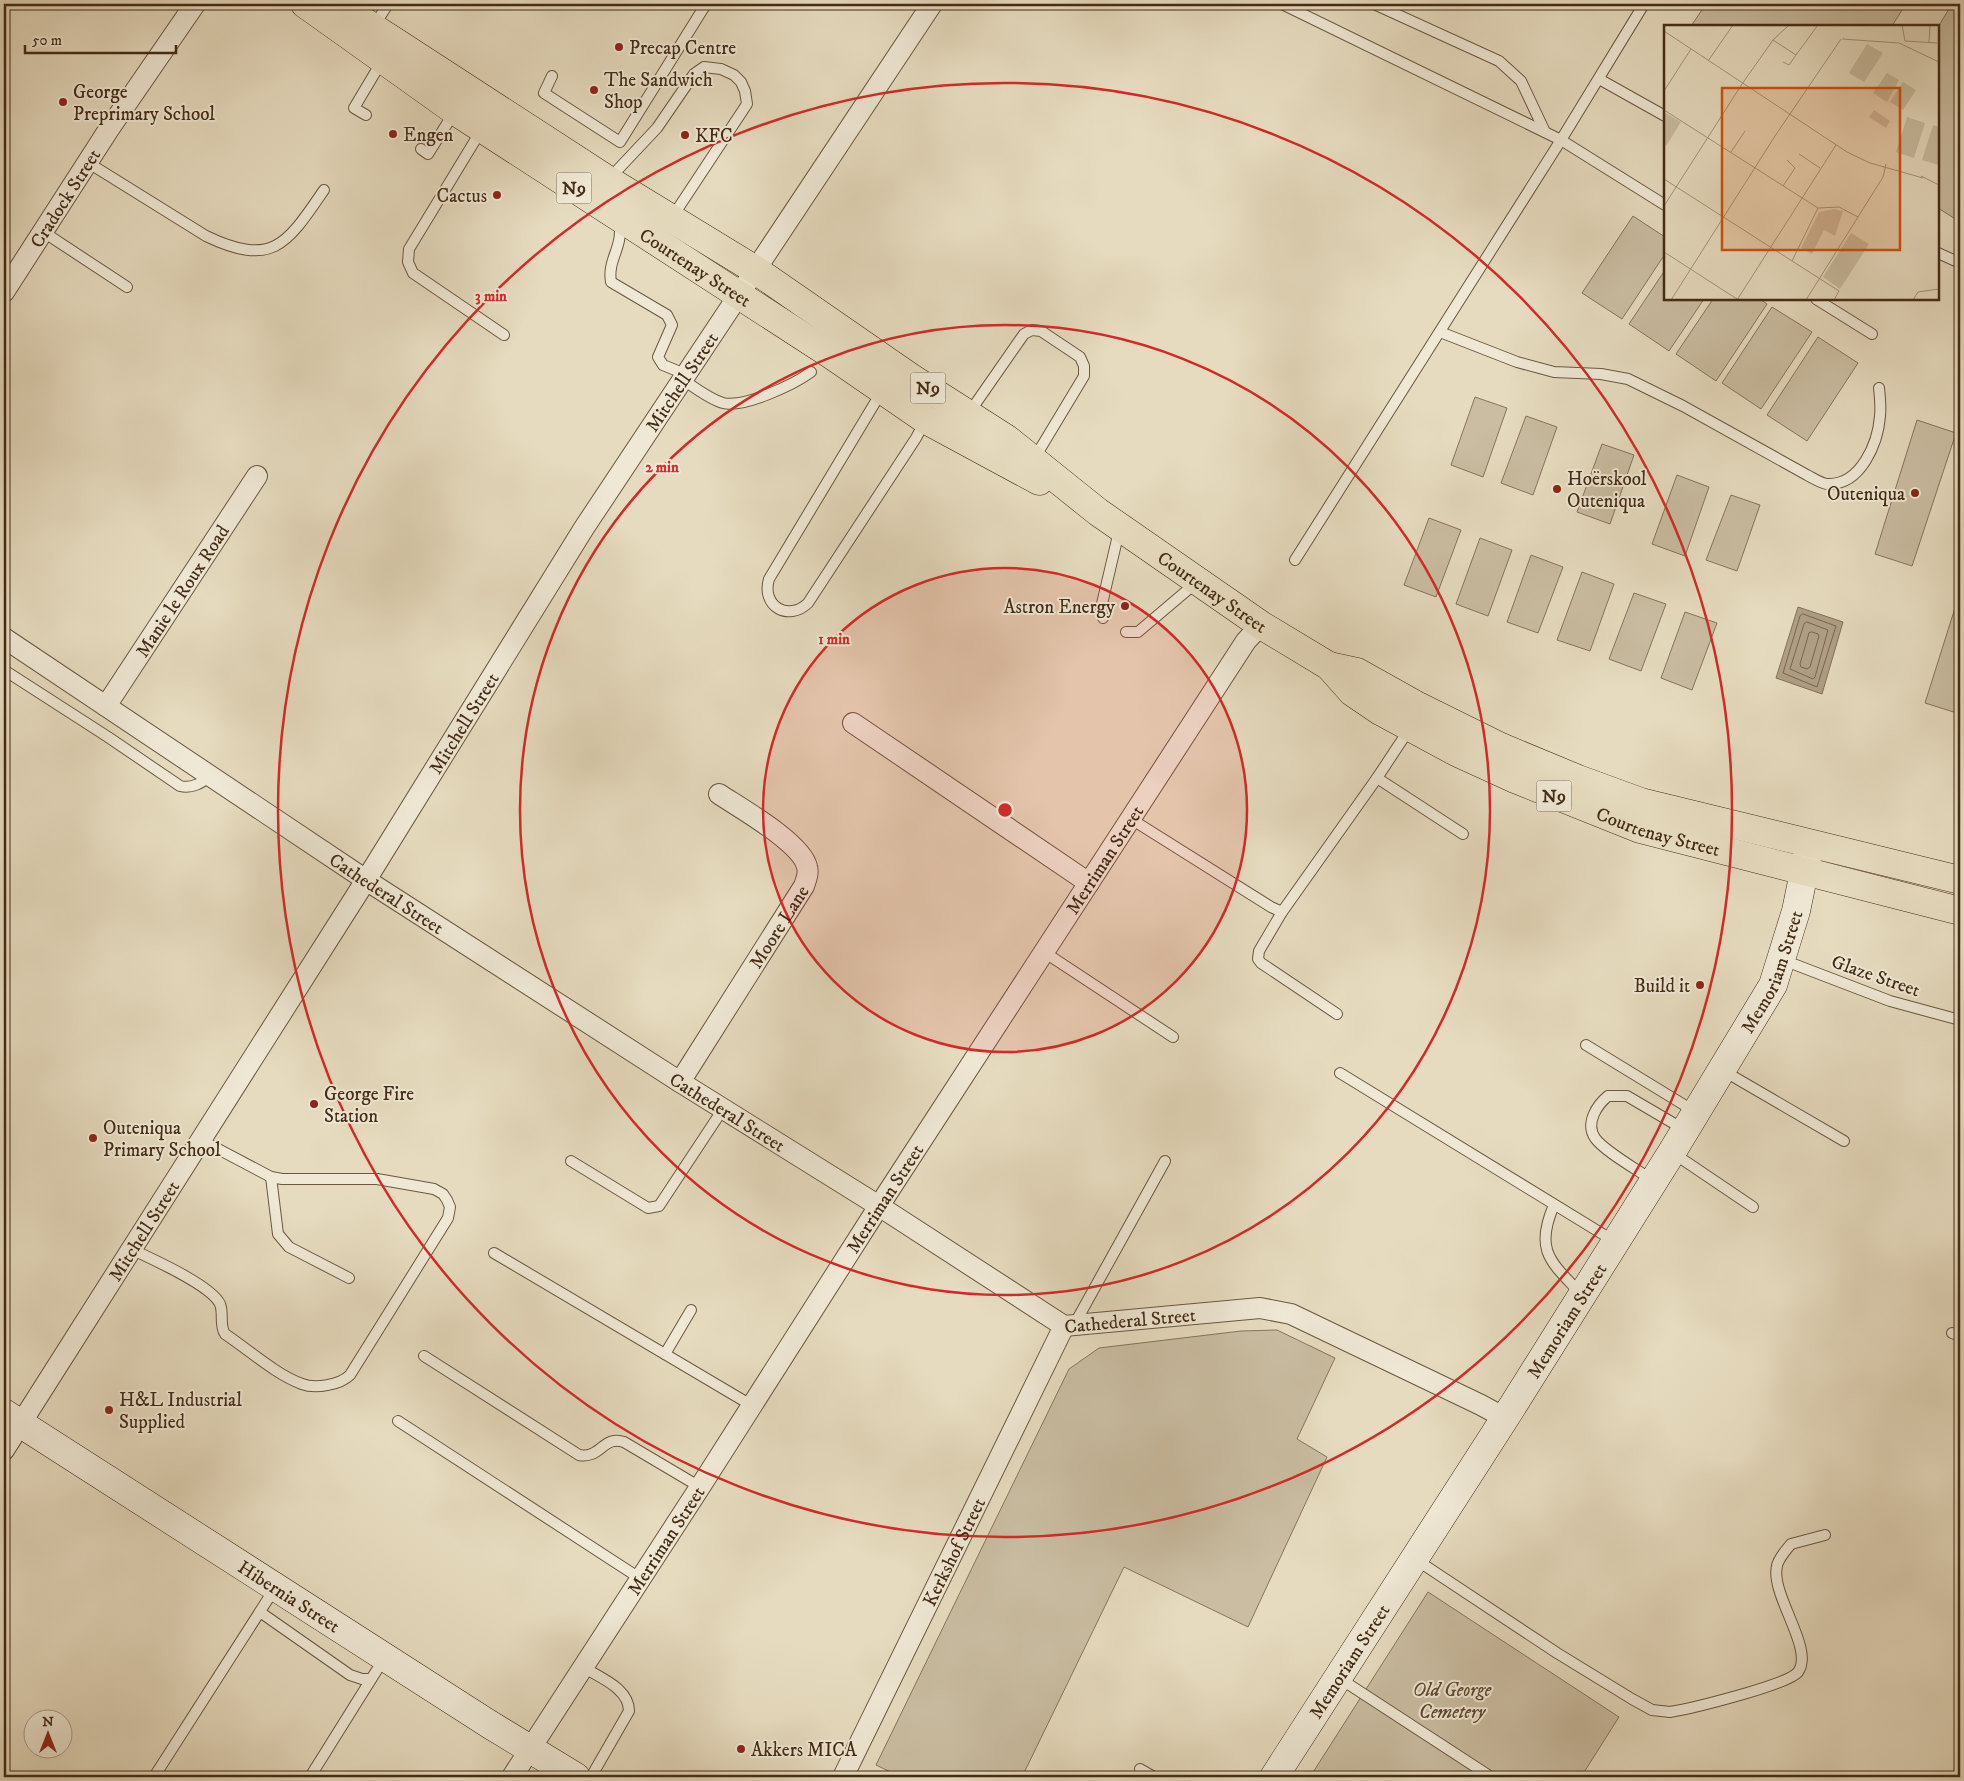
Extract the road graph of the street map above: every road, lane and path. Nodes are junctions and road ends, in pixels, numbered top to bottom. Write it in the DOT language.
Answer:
graph roads {
  1 [pos="195,4"];
  2 [pos="305,4"];
  3 [pos="337,4"];
  4 [pos="388,4"];
  5 [pos="706,4"];
  6 [pos="932,4"];
  7 [pos="1282,4"];
  8 [pos="1374,4"];
  9 [pos="1644,4"];
  10 [pos="374,27"];
  11 [pos="383,60"];
  12 [pos="552,76"];
  13 [pos="1599,79"];
  14 [pos="455,111"];
  15 [pos="366,115"];
  16 [pos="1664,115"];
  17 [pos="482,128"];
  18 [pos="1545,132"];
  19 [pos="1561,140"];
  20 [pos="421,149"];
  21 [pos="87,162"];
  22 [pos="608,180"];
  23 [pos="324,190"];
  24 [pos="1664,204"];
  25 [pos="618,216"];
  26 [pos="670,220"];
  27 [pos="42,231"];
  28 [pos="1939,253"];
  29 [pos="1960,263"];
  30 [pos="754,269"];
  31 [pos="127,287"];
  32 [pos="4,292"];
  33 [pos="740,295"];
  34 [pos="1818,300"];
  35 [pos="1440,332"];
  36 [pos="1872,334"];
  37 [pos="504,335"];
  38 [pos="810,372"];
  39 [pos="684,377"];
  40 [pos="1879,388"];
  41 [pos="882,391"];
  42 [pos="968,414"];
  43 [pos="926,420"];
  44 [pos="1033,460"];
  45 [pos="257,476"];
  46 [pos="1098,512"];
  47 [pos="1120,527"];
  48 [pos="1294,560"];
  49 [pos="1198,581"];
  50 [pos="1104,618"];
  51 [pos="1261,625"];
  52 [pos="1126,632"];
  53 [pos="4,638"];
  54 [pos="1329,666"];
  55 [pos="4,670"];
  56 [pos="106,706"];
  57 [pos="853,723"];
  58 [pos="1411,727"];
  59 [pos="211,776"];
  60 [pos="1377,778"];
  61 [pos="719,794"];
  62 [pos="1131,819"];
  63 [pos="1463,834"];
  64 [pos="1811,842"];
  65 [pos="1804,872"];
  66 [pos="366,880"];
  67 [pos="1960,880"];
  68 [pos="1089,883"];
  69 [pos="1960,911"];
  70 [pos="1282,912"];
  71 [pos="1044,952"];
  72 [pos="1782,960"];
  73 [pos="1337,1014"];
  74 [pos="1960,1020"];
  75 [pos="1173,1037"];
  76 [pos="1586,1045"];
  77 [pos="1722,1070"];
  78 [pos="1340,1073"];
  79 [pos="680,1082"];
  80 [pos="723,1109"];
  81 [pos="1685,1131"];
  82 [pos="200,1140"];
  83 [pos="1844,1141"];
  84 [pos="571,1161"];
  85 [pos="1165,1161"];
  86 [pos="271,1178"];
  87 [pos="1653,1180"];
  88 [pos="1554,1205"];
  89 [pos="879,1206"];
  90 [pos="1753,1207"];
  91 [pos="1615,1242"];
  92 [pos="131,1249"];
  93 [pos="494,1253"];
  94 [pos="349,1278"];
  95 [pos="1582,1295"];
  96 [pos="691,1310"];
  97 [pos="1069,1326"];
  98 [pos="665,1354"];
  99 [pos="424,1356"];
  100 [pos="752,1405"];
  101 [pos="1504,1418"];
  102 [pos="12,1419"];
  103 [pos="398,1421"];
  104 [pos="4,1450"];
  105 [pos="700,1487"];
  106 [pos="1825,1535"];
  107 [pos="1414,1558"];
  108 [pos="640,1579"];
  109 [pos="276,1588"];
  110 [pos="260,1612"];
  111 [pos="583,1667"];
  112 [pos="378,1668"];
  113 [pos="1338,1677"];
  114 [pos="530,1748"];
  115 [pos="1140,1769"];
  116 [pos="154,1777"];
  117 [pos="310,1777"];
  118 [pos="512,1777"];
  119 [pos="576,1777"];
  120 [pos="591,1777"];
  121 [pos="843,1777"];
  122 [pos="1154,1777"];
  123 [pos="1274,1777"];
  124 [pos="1492,1777"];
  1 -- 21 [label="street, Cradock Street"];
  2 -- 11 [label="highway, Courtenay Street / N9"];
  3 -- 10 [label="highway, Courtenay Street / N9"];
  4 -- 10 [label="lane"];
  5 -- 12 [label="lane"];
  6 -- 30 [label="street, Mitchell Street"];
  7 -- 18 [label="lane"];
  8 -- 18 [label="lane"];
  9 -- 13 [label="lane"];
  10 -- 22 [label="highway, Courtenay Street / N9"];
  11 -- 14 [label="highway, Courtenay Street / N9"];
  11 -- 15 [label="lane"];
  13 -- 16 [label="lane"];
  13 -- 19 [label="lane"];
  14 -- 17 [label="highway, Courtenay Street / N9"];
  14 -- 20 [label="lane"];
  17 -- 25 [label="highway, Courtenay Street / N9"];
  17 -- 37 [label="lane"];
  18 -- 19 [label="lane"];
  19 -- 24 [label="lane"];
  19 -- 35 [label="lane"];
  21 -- 23 [label="lane"];
  21 -- 27 [label="street, Cradock Street"];
  22 -- 26 [label="highway, Courtenay Street / N9"];
  22 -- 26 [label="lane"];
  25 -- 33 [label="highway, Courtenay Street / N9"];
  25 -- 39 [label="lane"];
  26 -- 30 [label="highway, Courtenay Street / N9"];
  27 -- 31 [label="lane"];
  27 -- 32 [label="street, Cradock Street"];
  28 -- 29 [label="lane"];
  30 -- 33 [label="street, Mitchell Street"];
  30 -- 42 [label="highway, Courtenay Street / N9"];
  33 -- 39 [label="street, Mitchell Street"];
  33 -- 41 [label="highway, Courtenay Street / N9"];
  34 -- 36 [label="lane"];
  35 -- 40 [label="lane"];
  35 -- 48 [label="lane"];
  38 -- 39 [label="lane"];
  39 -- 66 [label="street, Mitchell Street"];
  41 -- 43 [label="highway, Courtenay Street / N9"];
  41 -- 43 [label="lane"];
  42 -- 44 [label="highway, Courtenay Street / N9"];
  42 -- 44 [label="lane"];
  43 -- 46 [label="highway, Courtenay Street / N9"];
  44 -- 46 [label="highway, Courtenay Street / N9"];
  45 -- 56 [label="street, Manie le Roux Road"];
  46 -- 47 [label="highway, Courtenay Street / N9"];
  47 -- 49 [label="highway, Courtenay Street / N9"];
  47 -- 50 [label="lane"];
  49 -- 51 [label="highway, Courtenay Street / N9"];
  49 -- 52 [label="lane"];
  51 -- 54 [label="highway, Courtenay Street / N9"];
  51 -- 62 [label="street, Merriman Street"];
  53 -- 56 [label="street, Cathederal Street"];
  54 -- 58 [label="highway, Courtenay Street / N9"];
  54 -- 64 [label="highway, Courtenay Street / N9"];
  55 -- 59 [label="lane"];
  56 -- 59 [label="street, Cathederal Street"];
  57 -- 68 [label="street"];
  58 -- 60 [label="lane"];
  58 -- 65 [label="highway, Courtenay Street / N9"];
  59 -- 66 [label="street, Cathederal Street"];
  60 -- 63 [label="lane"];
  60 -- 70 [label="lane"];
  61 -- 79 [label="street, Moore Lane"];
  62 -- 68 [label="street, Merriman Street"];
  62 -- 70 [label="lane"];
  64 -- 65 [label="street, Memoriam Street"];
  64 -- 67 [label="highway, Courtenay Street / N9"];
  65 -- 69 [label="highway, Courtenay Street / N9"];
  65 -- 72 [label="street, Memoriam Street"];
  66 -- 79 [label="street, Cathederal Street"];
  66 -- 82 [label="street, Mitchell Street"];
  68 -- 71 [label="street, Merriman Street"];
  70 -- 73 [label="lane"];
  71 -- 75 [label="lane"];
  71 -- 89 [label="street, Merriman Street"];
  72 -- 74 [label="lane, Glaze Street"];
  72 -- 77 [label="street, Memoriam Street"];
  76 -- 81 [label="lane"];
  77 -- 81 [label="street, Memoriam Street"];
  77 -- 83 [label="lane"];
  78 -- 88 [label="lane"];
  79 -- 80 [label="street, Cathederal Street"];
  80 -- 84 [label="lane"];
  80 -- 89 [label="street, Cathederal Street"];
  81 -- 87 [label="street, Memoriam Street"];
  81 -- 87 [label="lane"];
  81 -- 90 [label="lane"];
  82 -- 86 [label="lane"];
  82 -- 92 [label="street, Mitchell Street"];
  85 -- 97 [label="lane"];
  86 -- 92 [label="lane"];
  86 -- 94 [label="lane"];
  87 -- 91 [label="street, Memoriam Street"];
  88 -- 91 [label="lane"];
  88 -- 95 [label="lane"];
  89 -- 97 [label="street, Cathederal Street"];
  89 -- 100 [label="street, Merriman Street"];
  91 -- 95 [label="street, Memoriam Street"];
  92 -- 102 [label="street, Mitchell Street"];
  93 -- 98 [label="lane"];
  95 -- 101 [label="street, Memoriam Street"];
  96 -- 98 [label="lane"];
  97 -- 101 [label="street, Cathederal Street"];
  97 -- 121 [label="street, Kerkshof Street"];
  98 -- 100 [label="lane"];
  99 -- 105 [label="lane"];
  100 -- 105 [label="street, Merriman Street"];
  101 -- 107 [label="street, Memoriam Street"];
  102 -- 104 [label="street, Mitchell Street"];
  102 -- 109 [label="street, Hibernia Street"];
  103 -- 108 [label="lane"];
  105 -- 108 [label="street, Merriman Street"];
  106 -- 107 [label="lane"];
  107 -- 113 [label="street, Memoriam Street"];
  108 -- 111 [label="street, Merriman Street"];
  109 -- 110 [label="lane"];
  109 -- 112 [label="street, Hibernia Street"];
  110 -- 112 [label="lane"];
  110 -- 116 [label="lane"];
  111 -- 114 [label="street, Merriman Street"];
  111 -- 120 [label="lane"];
  112 -- 114 [label="street, Hibernia Street"];
  112 -- 117 [label="lane"];
  113 -- 123 [label="street, Memoriam Street"];
  113 -- 124 [label="lane"];
  114 -- 118 [label="street, Merriman Street"];
  114 -- 119 [label="street, Hibernia Street"];
  115 -- 122 [label="lane"];
}
